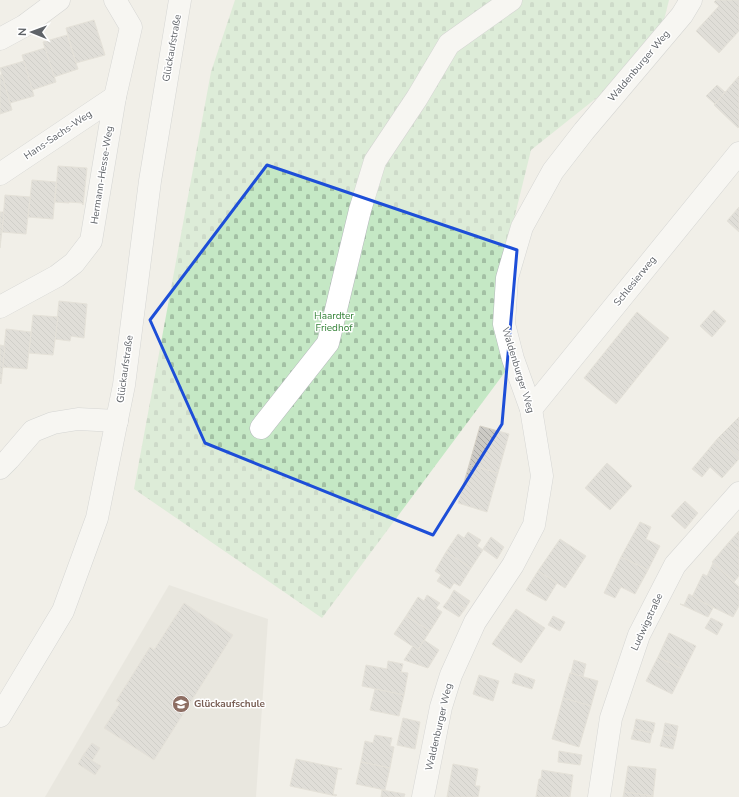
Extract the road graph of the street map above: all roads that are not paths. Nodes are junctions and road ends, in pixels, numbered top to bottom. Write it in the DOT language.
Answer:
graph roads {
  1 [pos="59,0"];
  2 [pos="115,0"];
  3 [pos="180,0"];
  4 [pos="511,0"];
  5 [pos="691,0"];
  6 [pos="0,39"];
  7 [pos="115,97"];
  8 [pos="739,153"];
  9 [pos="0,174"];
  10 [pos="0,308"];
  11 [pos="531,409"];
  12 [pos="117,421"];
  13 [pos="261,428"];
  14 [pos="0,468"];
  15 [pos="739,493"];
  16 [pos="0,716"];
  17 [pos="423,797"];
  18 [pos="599,797"];
  1 -- 6 [label="street"];
  2 -- 7 [label="street, Hermann-Hesse-Weg"];
  3 -- 12 [label="street, Glückaufstraße"];
  4 -- 13 [label="street"];
  5 -- 11 [label="street, Waldenburger Weg"];
  7 -- 9 [label="street, Hans-Sachs-Weg"];
  7 -- 10 [label="street, Hermann-Hesse-Weg"];
  8 -- 11 [label="street, Schlesierweg"];
  11 -- 17 [label="street, Waldenburger Weg"];
  12 -- 14 [label="street"];
  12 -- 16 [label="street, Glückaufstraße"];
  15 -- 18 [label="street, Ludwigstraße"];
}
